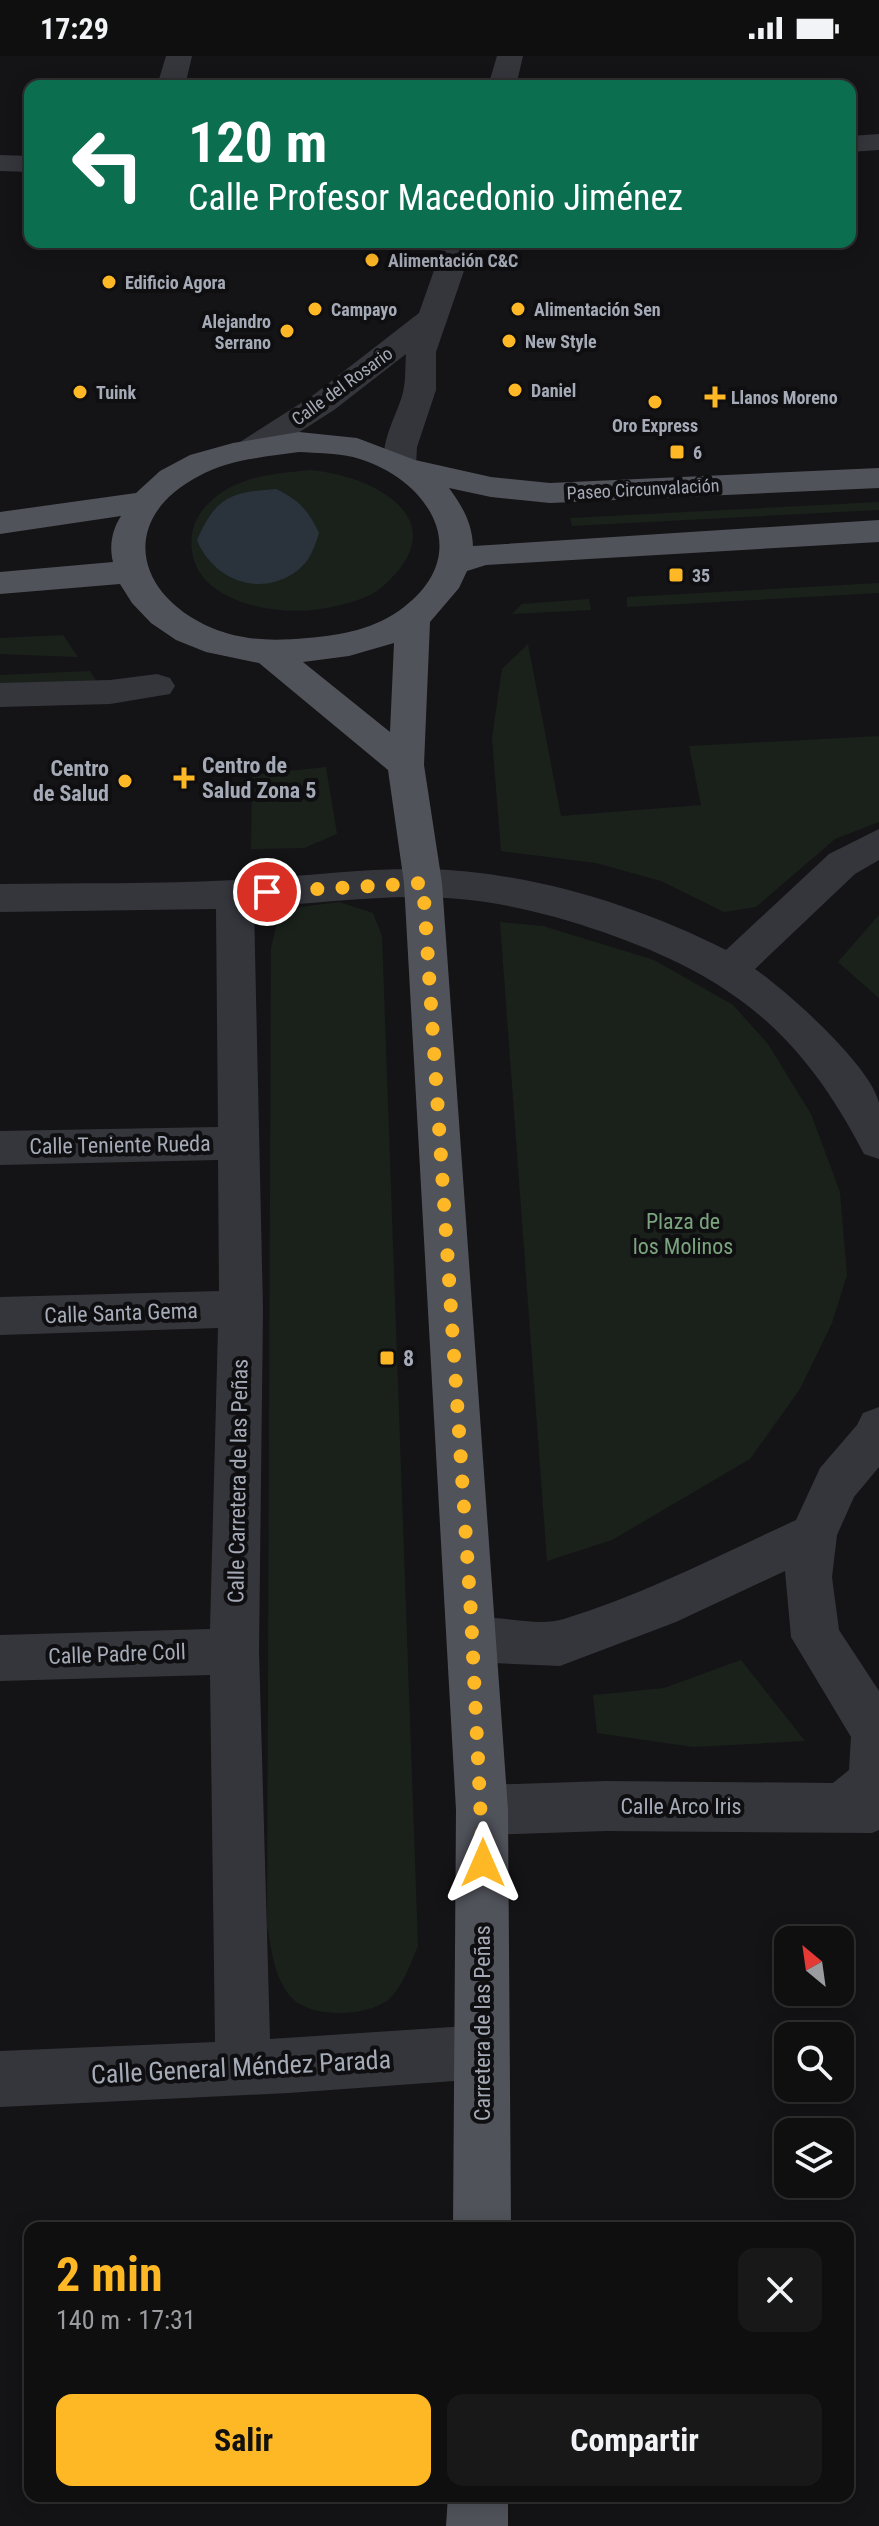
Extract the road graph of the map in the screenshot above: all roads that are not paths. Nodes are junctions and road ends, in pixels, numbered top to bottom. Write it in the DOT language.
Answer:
graph roads {
  1 [pos="179,56"];
  2 [pos="510,56"];
  3 [pos="173,80"];
  4 [pos="504,80"];
  5 [pos="879,142"];
  6 [pos="856,144"];
  7 [pos="0,163"];
  8 [pos="24,164"];
  9 [pos="457,248"];
  10 [pos="431,319"];
  11 [pos="251,449"];
  12 [pos="405,467"];
  13 [pos="879,478"];
  14 [pos="144,502"];
  15 [pos="0,523"];
  16 [pos="879,531"];
  17 [pos="456,563"];
  18 [pos="128,572"];
  19 [pos="0,583"];
  20 [pos="413,620"];
  21 [pos="269,653"];
  22 [pos="157,686"];
  23 [pos="0,695"];
  24 [pos="406,765"];
  25 [pos="879,843"];
  26 [pos="423,883"];
  27 [pos="235,894"];
  28 [pos="0,898"];
  29 [pos="729,970"];
  30 [pos="878,1140"];
  31 [pos="241,1143"];
  32 [pos="0,1148"];
  33 [pos="241,1309"];
  34 [pos="0,1316"];
  35 [pos="879,1427"];
  36 [pos="813,1535"];
  37 [pos="472,1639"];
  38 [pos="234,1651"];
  39 [pos="0,1658"];
  40 [pos="860,1807"];
  41 [pos="482,1810"];
  42 [pos="482,2052"];
  43 [pos="243,2068"];
  44 [pos="0,2079"];
  45 [pos="482,2222"];
  46 [pos="478,2502"];
  47 [pos="477,2526"];
  1 -- 3 [label="street"];
  2 -- 4 [label="street"];
  5 -- 6 [label="street"];
  7 -- 8 [label="street"];
  9 -- 10 [label="street, Calle del Rosario"];
  10 -- 11 [label="street, Calle del Rosario"];
  10 -- 12 [label="street, Calle del Rosario"];
  11 -- 12 [label="main road"];
  11 -- 14 [label="main road"];
  12 -- 13 [label="main road, Paseo Circunvalación"];
  12 -- 17 [label="main road"];
  14 -- 15 [label="main road"];
  14 -- 18 [label="main road"];
  16 -- 17 [label="main road"];
  17 -- 20 [label="main road"];
  18 -- 19 [label="main road"];
  18 -- 21 [label="main road"];
  20 -- 21 [label="main road"];
  20 -- 24 [label="main road, Carretera de las Peñas"];
  21 -- 24 [label="main road"];
  22 -- 23 [label="street"];
  24 -- 26 [label="main road, Carretera de las Peñas"];
  25 -- 29 [label="street"];
  26 -- 27 [label="street"];
  26 -- 29 [label="street"];
  26 -- 37 [label="main road, Carretera de las Peñas"];
  27 -- 28 [label="street"];
  27 -- 31 [label="street, Calle Carretera de las Peñas"];
  29 -- 30 [label="street"];
  31 -- 32 [label="street, Calle Teniente Rueda"];
  31 -- 33 [label="street, Calle Carretera de las Peñas"];
  33 -- 34 [label="street, Calle Santa Gema"];
  33 -- 38 [label="street, Calle Carretera de las Peñas"];
  35 -- 36 [label="street"];
  36 -- 37 [label="street"];
  36 -- 40 [label="street"];
  37 -- 41 [label="main road, Carretera de las Peñas"];
  38 -- 39 [label="street, Calle Padre Coll"];
  38 -- 43 [label="street, Calle Carretera de las Peñas"];
  40 -- 41 [label="street, Calle Arco Iris"];
  41 -- 42 [label="main road, Carretera de las Peñas"];
  42 -- 43 [label="street, Calle General Méndez Parada"];
  42 -- 45 [label="main road, Carretera de las Peñas"];
  43 -- 44 [label="street, Calle General Méndez Parada"];
  46 -- 47 [label="main road"];
}
